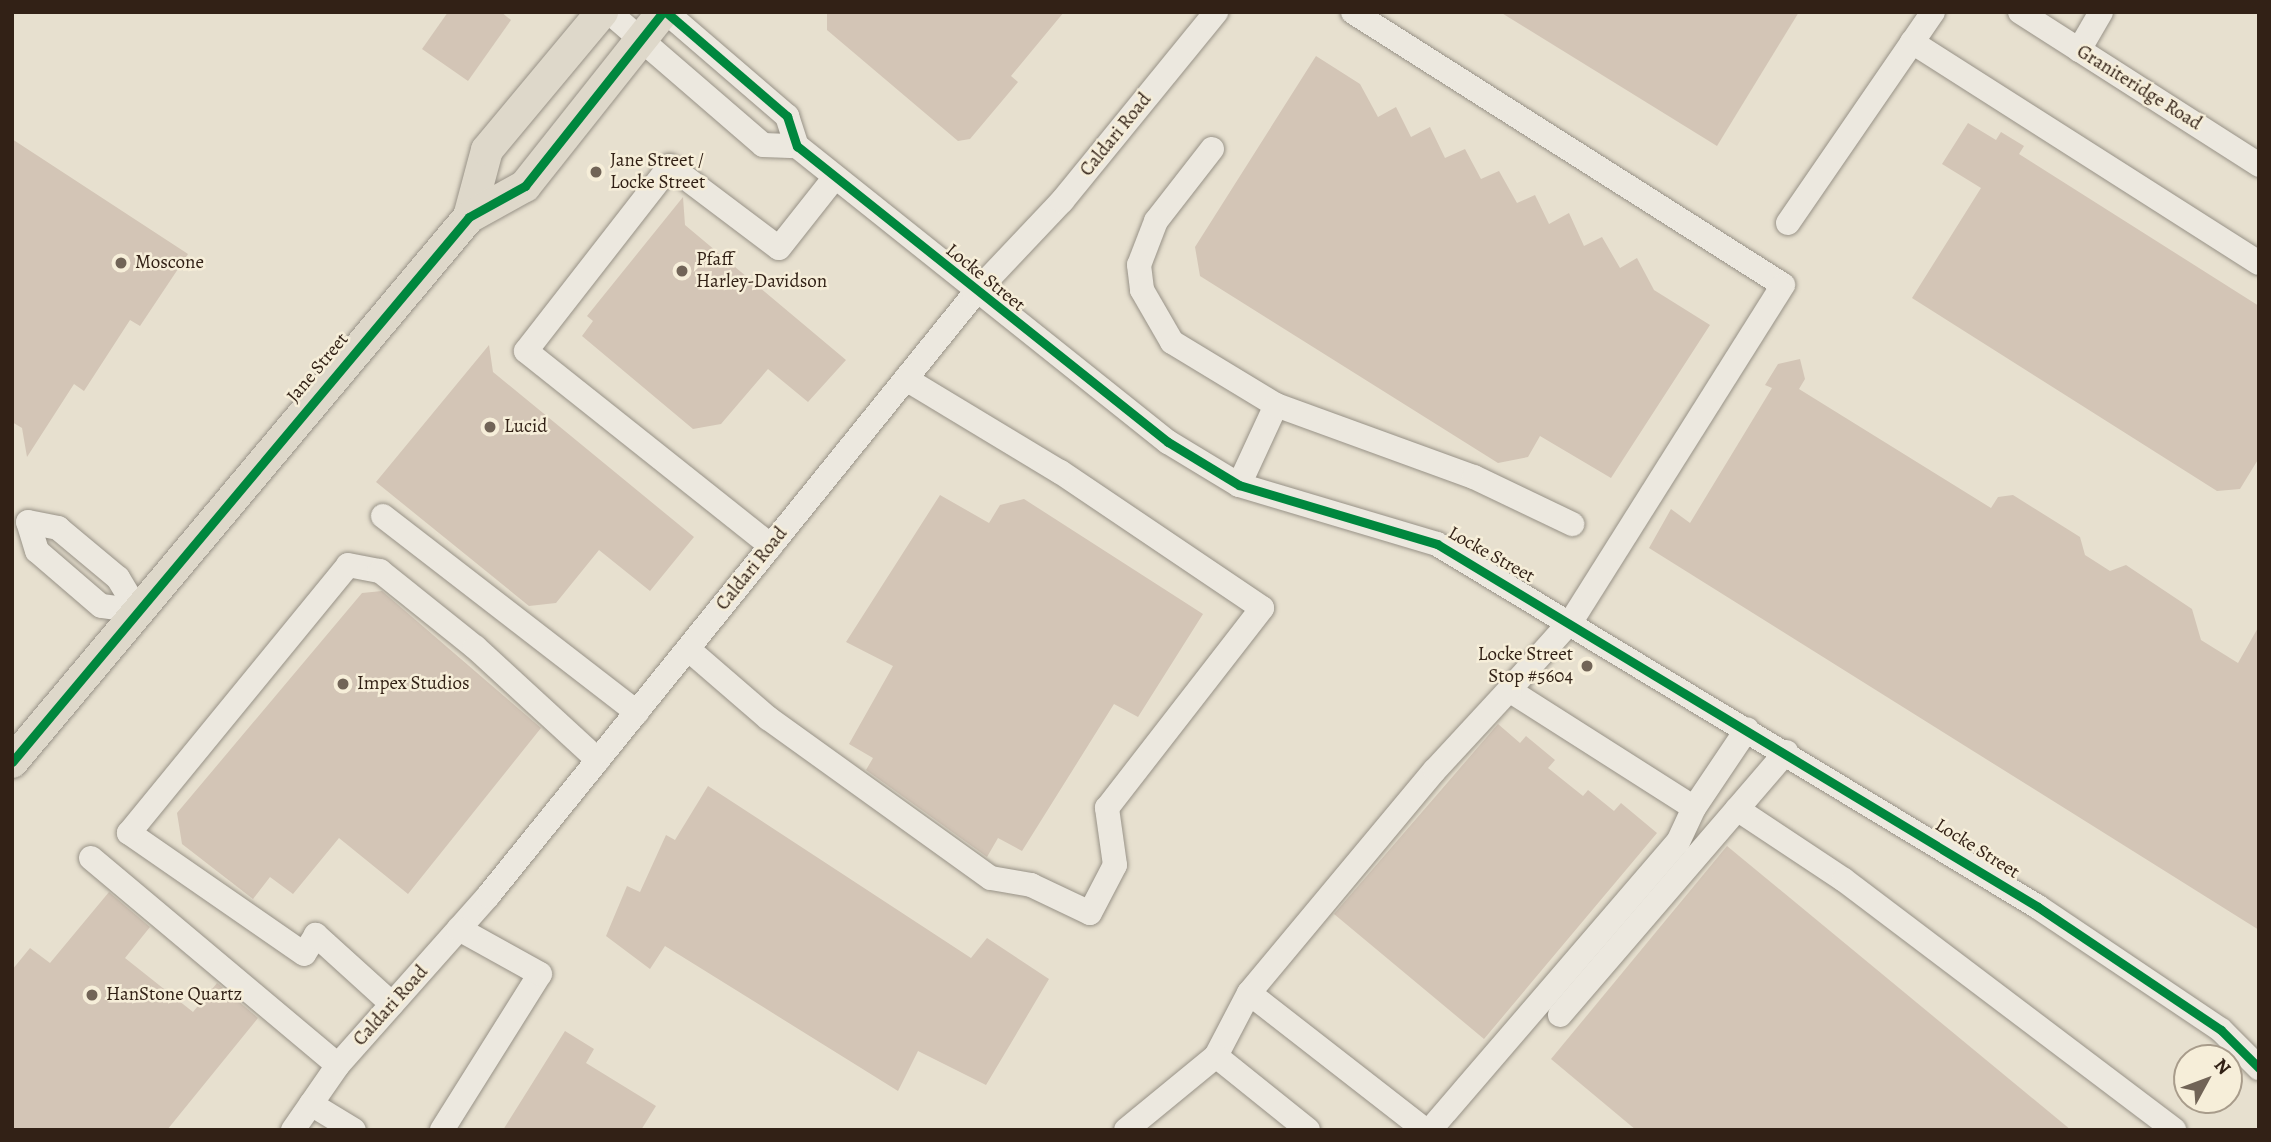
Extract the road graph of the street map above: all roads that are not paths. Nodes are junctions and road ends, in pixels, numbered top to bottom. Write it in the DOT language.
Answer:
graph roads {
  1 [pos="602,12"];
  2 [pos="609,12"];
  3 [pos="665,12"];
  4 [pos="1216,12"];
  5 [pos="1353,12"];
  6 [pos="1933,12"];
  7 [pos="2020,12"];
  8 [pos="2101,12"];
  9 [pos="1912,42"];
  10 [pos="638,43"];
  11 [pos="2079,50"];
  12 [pos="797,146"];
  13 [pos="1212,149"];
  14 [pos="2259,165"];
  15 [pos="835,177"];
  16 [pos="469,217"];
  17 [pos="1788,223"];
  18 [pos="2259,263"];
  19 [pos="975,293"];
  20 [pos="906,379"];
  21 [pos="1276,405"];
  22 [pos="1239,485"];
  23 [pos="383,516"];
  24 [pos="1572,524"];
  25 [pos="771,546"];
  26 [pos="1571,621"];
  27 [pos="688,649"];
  28 [pos="1509,690"];
  29 [pos="637,712"];
  30 [pos="1747,729"];
  31 [pos="1786,752"];
  32 [pos="598,760"];
  33 [pos="12,762"];
  34 [pos="1694,808"];
  35 [pos="1737,810"];
  36 [pos="91,858"];
  37 [pos="459,929"];
  38 [pos="1249,993"];
  39 [pos="392,1004"];
  40 [pos="1560,1015"];
  41 [pos="1216,1056"];
  42 [pos="338,1065"];
  43 [pos="2259,1068"];
  44 [pos="311,1104"];
  45 [pos="293,1130"];
  46 [pos="355,1130"];
  47 [pos="442,1130"];
  48 [pos="1126,1130"];
  49 [pos="1308,1130"];
  50 [pos="1425,1130"];
  51 [pos="1430,1130"];
  52 [pos="2174,1130"];
  1 -- 16 [label="main road, Jane Street"];
  2 -- 10 [label="street"];
  3 -- 10 [label="main road, Jane Street"];
  3 -- 12 [label="street, Locke Street"];
  4 -- 19 [label="street, Caldari Road"];
  5 -- 26 [label="street"];
  6 -- 9 [label="street"];
  7 -- 11 [label="street, Graniteridge Road"];
  8 -- 11 [label="street"];
  9 -- 17 [label="street"];
  9 -- 18 [label="street"];
  10 -- 12 [label="street"];
  10 -- 16 [label="main road, Jane Street"];
  11 -- 14 [label="street, Graniteridge Road"];
  12 -- 15 [label="street, Locke Street"];
  13 -- 21 [label="street"];
  15 -- 19 [label="street, Locke Street"];
  15 -- 25 [label="street"];
  16 -- 33 [label="main road, Jane Street"];
  19 -- 20 [label="street, Caldari Road"];
  19 -- 22 [label="street, Locke Street"];
  20 -- 25 [label="street, Caldari Road"];
  20 -- 27 [label="street"];
  21 -- 22 [label="street"];
  21 -- 24 [label="street"];
  22 -- 26 [label="street, Locke Street"];
  23 -- 29 [label="street"];
  25 -- 27 [label="street, Caldari Road"];
  26 -- 28 [label="street"];
  26 -- 30 [label="street, Locke Street"];
  27 -- 29 [label="street, Caldari Road"];
  28 -- 34 [label="street"];
  28 -- 38 [label="street"];
  29 -- 32 [label="street, Caldari Road"];
  30 -- 31 [label="street, Locke Street"];
  30 -- 34 [label="street"];
  31 -- 35 [label="street"];
  31 -- 43 [label="street, Locke Street"];
  32 -- 37 [label="street, Caldari Road"];
  32 -- 39 [label="street"];
  34 -- 51 [label="street"];
  35 -- 40 [label="street"];
  35 -- 52 [label="street"];
  36 -- 42 [label="street"];
  37 -- 39 [label="street, Caldari Road"];
  37 -- 47 [label="street"];
  38 -- 41 [label="street"];
  38 -- 50 [label="street"];
  39 -- 42 [label="street, Caldari Road"];
  41 -- 48 [label="street"];
  41 -- 49 [label="street"];
  42 -- 44 [label="street, Caldari Road"];
  44 -- 45 [label="street, Caldari Road"];
  44 -- 46 [label="street"];
}
